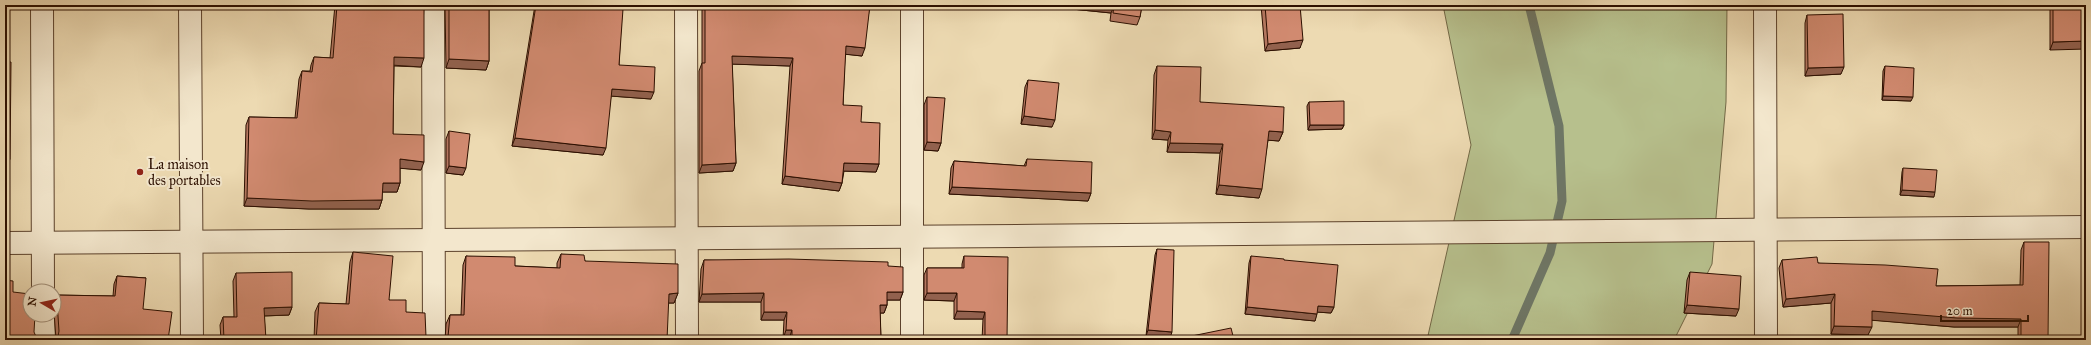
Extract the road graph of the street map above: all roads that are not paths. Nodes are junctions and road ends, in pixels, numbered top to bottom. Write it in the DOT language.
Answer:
graph roads {
  1 [pos="42,5"];
  2 [pos="190,5"];
  3 [pos="433,5"];
  4 [pos="686,5"];
  5 [pos="912,5"];
  6 [pos="1765,5"];
  7 [pos="2086,227"];
  8 [pos="1766,229"];
  9 [pos="912,238"];
  10 [pos="686,239"];
  11 [pos="434,241"];
  12 [pos="5,242"];
  13 [pos="43,242"];
  14 [pos="191,242"];
  15 [pos="43,283"];
  16 [pos="44,323"];
  17 [pos="44,340"];
  18 [pos="192,340"];
  19 [pos="434,340"];
  20 [pos="687,340"];
  21 [pos="912,340"];
  22 [pos="1766,340"];
  1 -- 13 [label="street"];
  2 -- 14 [label="street"];
  3 -- 11 [label="street"];
  4 -- 10 [label="street"];
  5 -- 9 [label="street"];
  6 -- 8 [label="street"];
  7 -- 8 [label="street"];
  8 -- 9 [label="street"];
  8 -- 22 [label="street"];
  9 -- 10 [label="street"];
  9 -- 21 [label="street"];
  10 -- 11 [label="street"];
  10 -- 20 [label="street"];
  11 -- 14 [label="street"];
  11 -- 19 [label="street"];
  12 -- 13 [label="street"];
  13 -- 14 [label="street"];
  13 -- 15 [label="street"];
  14 -- 18 [label="street"];
  16 -- 17 [label="street"];
}
